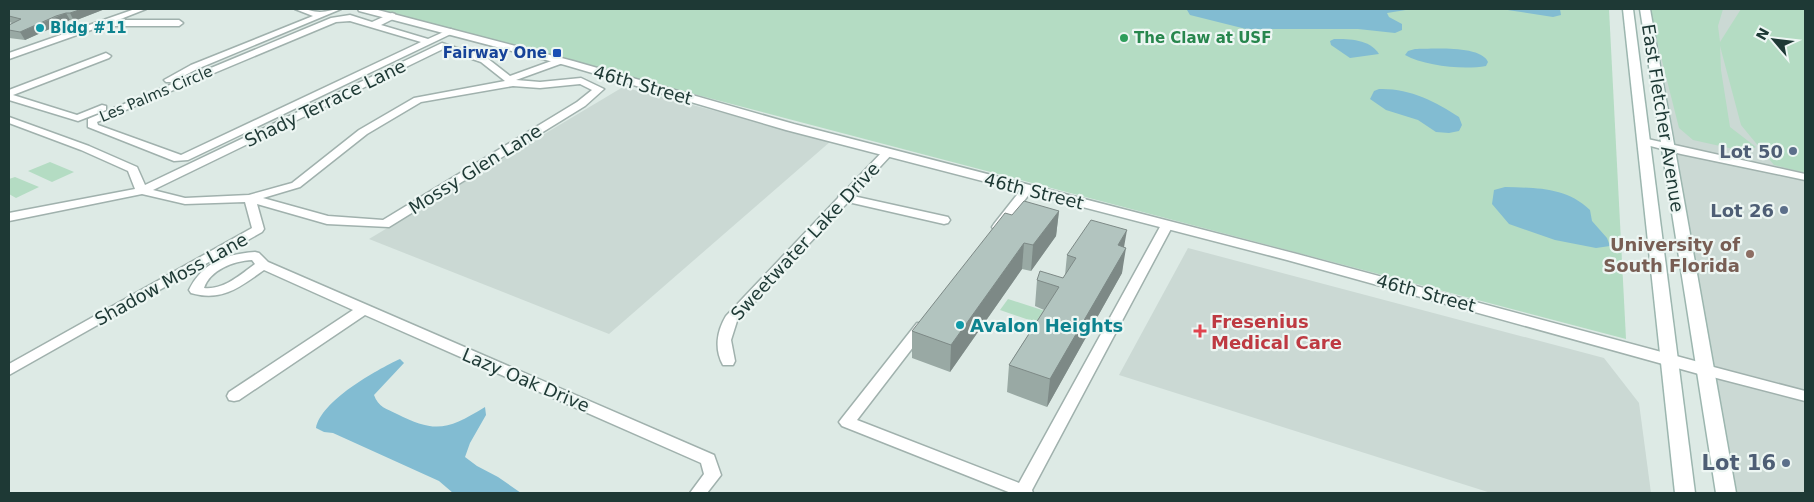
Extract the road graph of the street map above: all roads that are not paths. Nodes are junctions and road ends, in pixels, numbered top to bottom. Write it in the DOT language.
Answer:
graph roads {
  1 [pos="116,9"];
  2 [pos="142,9"];
  3 [pos="298,9"];
  4 [pos="337,9"];
  5 [pos="363,9"];
  6 [pos="1628,9"];
  7 [pos="1646,9"];
  8 [pos="321,15"];
  9 [pos="392,16"];
  10 [pos="100,23"];
  11 [pos="179,23"];
  12 [pos="374,25"];
  13 [pos="451,32"];
  14 [pos="429,42"];
  15 [pos="9,50"];
  16 [pos="9,56"];
  17 [pos="106,56"];
  18 [pos="564,62"];
  19 [pos="509,80"];
  20 [pos="526,83"];
  21 [pos="9,95"];
  22 [pos="78,118"];
  23 [pos="9,120"];
  24 [pos="92,121"];
  25 [pos="1643,141"];
  26 [pos="1671,146"];
  27 [pos="888,152"];
  28 [pos="1704,156"];
  29 [pos="1805,177"];
  30 [pos="1027,189"];
  31 [pos="142,191"];
  32 [pos="843,197"];
  33 [pos="250,198"];
  34 [pos="9,217"];
  35 [pos="944,220"];
  36 [pos="1167,225"];
  37 [pos="990,236"];
  38 [pos="263,265"];
  39 [pos="362,310"];
  40 [pos="930,316"];
  41 [pos="1667,359"];
  42 [pos="728,361"];
  43 [pos="9,370"];
  44 [pos="1706,370"];
  45 [pos="234,396"];
  46 [pos="1805,396"];
  47 [pos="1024,492"];
  48 [pos="698,493"];
  49 [pos="1684,493"];
  50 [pos="1726,493"];
  1 -- 15 [label="street"];
  2 -- 10 [label="street"];
  3 -- 8 [label="street"];
  4 -- 8 [label="street"];
  5 -- 9 [label="main road, 46th Street"];
  6 -- 25 [label="main road, East Fletcher Avenue"];
  7 -- 26 [label="main road, East Fletcher Avenue"];
  8 -- 22 [label="street"];
  9 -- 12 [label="street"];
  9 -- 13 [label="main road, 46th Street"];
  10 -- 11 [label="street"];
  10 -- 16 [label="street"];
  12 -- 14 [label="street, Les Palms Circle"];
  12 -- 24 [label="street, Les Palms Circle"];
  13 -- 14 [label="street, Les Palms Circle"];
  13 -- 18 [label="main road, 46th Street"];
  14 -- 24 [label="street, Les Palms Circle"];
  17 -- 21 [label="street"];
  18 -- 19 [label="street"];
  18 -- 20 [label="street"];
  18 -- 27 [label="main road, 46th Street"];
  19 -- 20 [label="street, Mossy Glen Lane"];
  19 -- 31 [label="street, Shady Terrace Lane"];
  19 -- 33 [label="street"];
  20 -- 33 [label="street, Mossy Glen Lane"];
  21 -- 22 [label="street"];
  22 -- 24 [label="street"];
  23 -- 31 [label="street"];
  25 -- 26 [label="street"];
  25 -- 41 [label="main road, East Fletcher Avenue"];
  26 -- 28 [label="street"];
  26 -- 28 [label="street"];
  26 -- 44 [label="main road, East Fletcher Avenue"];
  27 -- 30 [label="main road, 46th Street"];
  27 -- 32 [label="street, Sweetwater Lake Drive"];
  28 -- 29 [label="street"];
  30 -- 36 [label="main road, 46th Street"];
  30 -- 37 [label="street"];
  31 -- 33 [label="street"];
  31 -- 34 [label="street"];
  32 -- 35 [label="street"];
  32 -- 42 [label="street, Sweetwater Lake Drive"];
  33 -- 43 [label="street, Shadow Moss Lane"];
  36 -- 41 [label="main road, 46th Street"];
  36 -- 47 [label="street"];
  38 -- 39 [label="street, Lazy Oak Drive"];
  39 -- 45 [label="street"];
  39 -- 48 [label="street, Lazy Oak Drive"];
  40 -- 47 [label="street"];
  41 -- 44 [label="main road, 46th Street"];
  41 -- 49 [label="main road, East Fletcher Avenue"];
  44 -- 46 [label="street"];
  44 -- 50 [label="main road, East Fletcher Avenue"];
}
